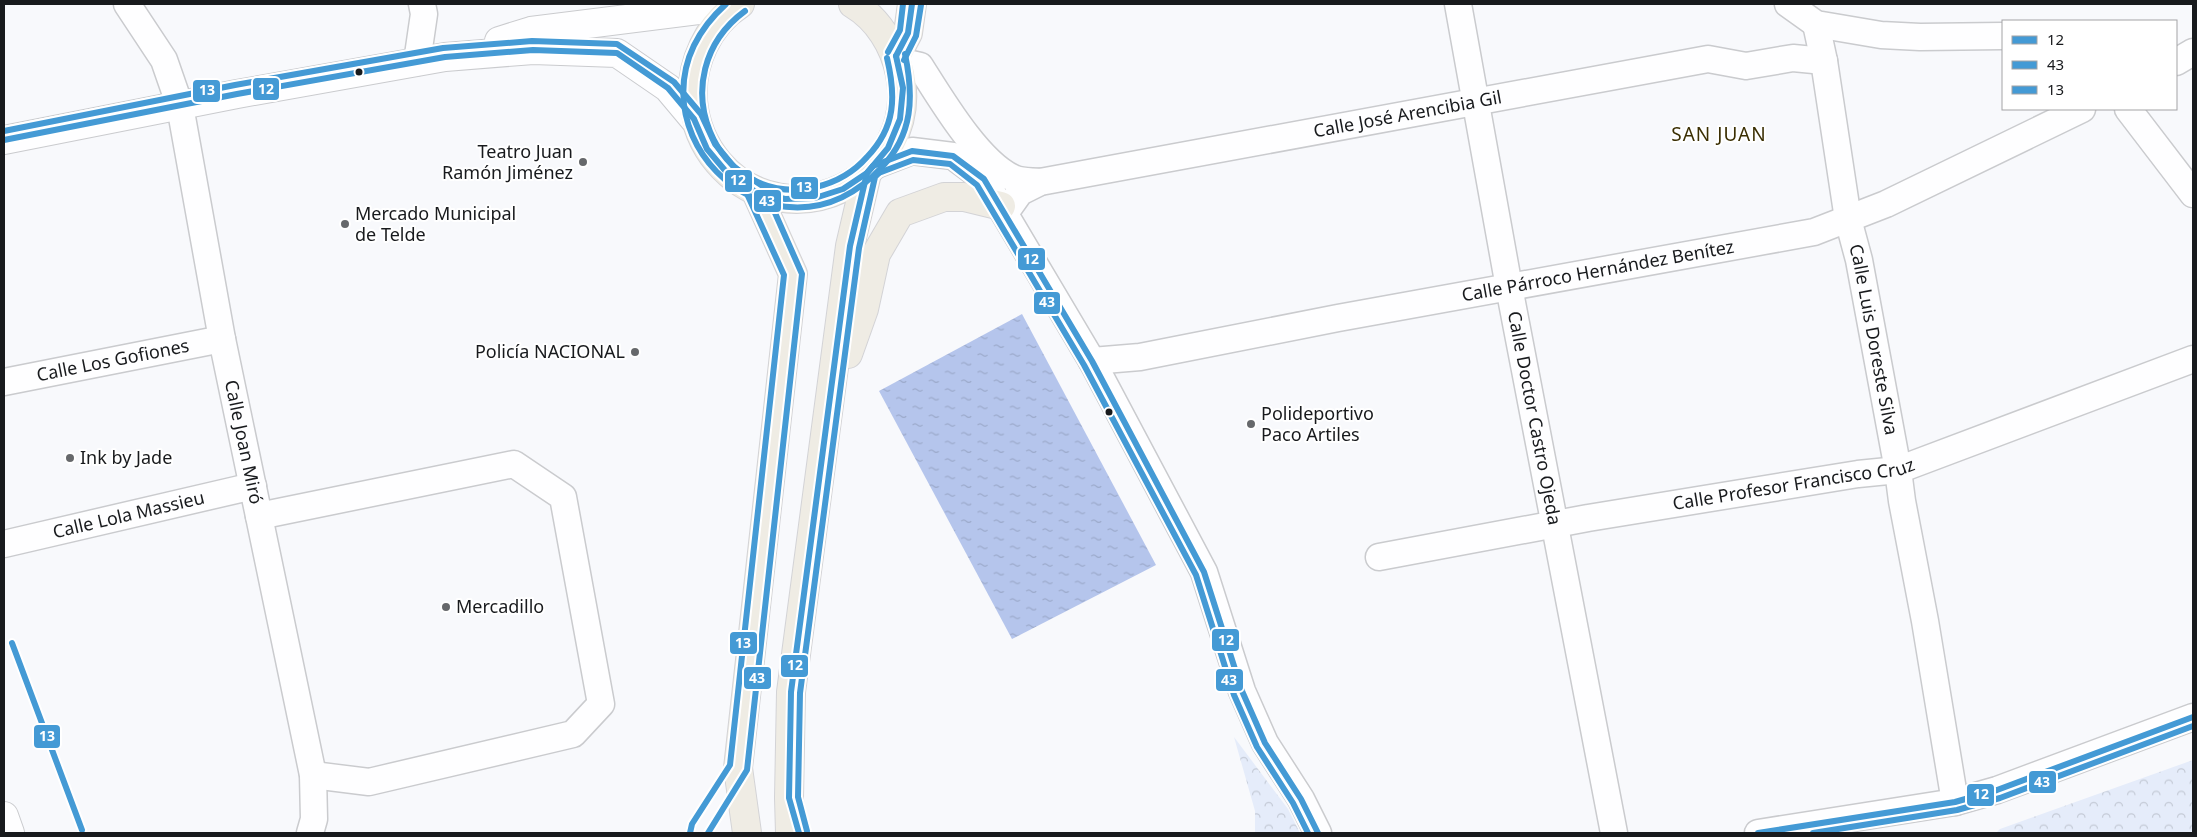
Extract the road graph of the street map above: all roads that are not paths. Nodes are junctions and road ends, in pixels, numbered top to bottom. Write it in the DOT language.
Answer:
graph roads {
  1 [pos="127,4"];
  2 [pos="422,4"];
  3 [pos="739,4"];
  4 [pos="853,4"];
  5 [pos="912,4"];
  6 [pos="1458,4"];
  7 [pos="1788,4"];
  8 [pos="1816,24"];
  9 [pos="2002,36"];
  10 [pos="2193,52"];
  11 [pos="445,57"];
  12 [pos="897,59"];
  13 [pos="1824,61"];
  14 [pos="2177,61"];
  15 [pos="416,62"];
  16 [pos="1477,102"];
  17 [pos="180,106"];
  18 [pos="2080,110"];
  19 [pos="2129,110"];
  20 [pos="694,119"];
  21 [pos="4,140"];
  22 [pos="870,169"];
  23 [pos="1040,182"];
  24 [pos="756,192"];
  25 [pos="2193,194"];
  26 [pos="1003,210"];
  27 [pos="1848,219"];
  28 [pos="1508,287"];
  29 [pos="222,338"];
  30 [pos="2193,358"];
  31 [pos="1092,361"];
  32 [pos="4,382"];
  33 [pos="829,409"];
  34 [pos="1898,470"];
  35 [pos="253,486"];
  36 [pos="259,516"];
  37 [pos="1555,526"];
  38 [pos="4,544"];
  39 [pos="1379,558"];
  40 [pos="2193,718"];
  41 [pos="738,768"];
  42 [pos="313,775"];
  43 [pos="789,798"];
  44 [pos="1955,802"];
  45 [pos="4,816"];
  46 [pos="10,833"];
  47 [pos="310,833"];
  48 [pos="732,833"];
  49 [pos="746,833"];
  50 [pos="790,833"];
  51 [pos="799,833"];
  52 [pos="1318,833"];
  53 [pos="1614,833"];
  54 [pos="1758,833"];
  1 -- 17 [label="street, Calle Joan Miró"];
  2 -- 15 [label="street"];
  3 -- 11 [label="street"];
  3 -- 20 [label="main road"];
  4 -- 12 [label="main road"];
  5 -- 12 [label="main road"];
  6 -- 16 [label="street, Calle Doctor Castro Ojeda"];
  7 -- 8 [label="street"];
  8 -- 9 [label="street"];
  8 -- 13 [label="street, Calle Luis Doreste Silva"];
  10 -- 14 [label="street"];
  11 -- 15 [label="street"];
  11 -- 20 [label="street"];
  12 -- 22 [label="main road"];
  12 -- 23 [label="street"];
  13 -- 16 [label="street, Calle José Arencibia Gil"];
  13 -- 27 [label="street, Calle Luis Doreste Silva"];
  15 -- 17 [label="street"];
  16 -- 23 [label="street, Calle José Arencibia Gil"];
  16 -- 28 [label="street, Calle Doctor Castro Ojeda"];
  17 -- 21 [label="street"];
  17 -- 29 [label="street, Calle Joan Miró"];
  18 -- 27 [label="street, Calle Párroco Hernández Benítez"];
  19 -- 25 [label="street"];
  20 -- 24 [label="main road"];
  22 -- 24 [label="main road"];
  22 -- 26 [label="street"];
  22 -- 33 [label="main road"];
  23 -- 26 [label="street, Calle José Arencibia Gil"];
  24 -- 41 [label="main road"];
  26 -- 31 [label="street"];
  26 -- 33 [label="main road"];
  27 -- 28 [label="street, Calle Párroco Hernández Benítez"];
  27 -- 34 [label="street, Calle Luis Doreste Silva"];
  28 -- 31 [label="street, Calle Párroco Hernández Benítez"];
  28 -- 37 [label="street, Calle Doctor Castro Ojeda"];
  29 -- 32 [label="street, Calle Los Gofiones"];
  29 -- 35 [label="street, Calle Joan Miró"];
  30 -- 34 [label="street, Calle Profesor Francisco Cruz"];
  31 -- 52 [label="street"];
  33 -- 43 [label="main road"];
  34 -- 37 [label="street, Calle Profesor Francisco Cruz"];
  34 -- 44 [label="street, Calle Luis Doreste Silva"];
  35 -- 36 [label="street, Calle Joan Miró"];
  35 -- 38 [label="street, Calle Lola Massieu"];
  36 -- 42 [label="street, Calle Joan Miró"];
  36 -- 42 [label="street"];
  37 -- 39 [label="street, Calle Profesor Francisco Cruz"];
  37 -- 53 [label="street, Calle Doctor Castro Ojeda"];
  40 -- 44 [label="street"];
  41 -- 48 [label="main road"];
  41 -- 49 [label="main road"];
  42 -- 47 [label="street, Calle Joan Miró"];
  43 -- 50 [label="main road"];
  43 -- 51 [label="main road"];
  44 -- 54 [label="street"];
  45 -- 46 [label="street"];
}
